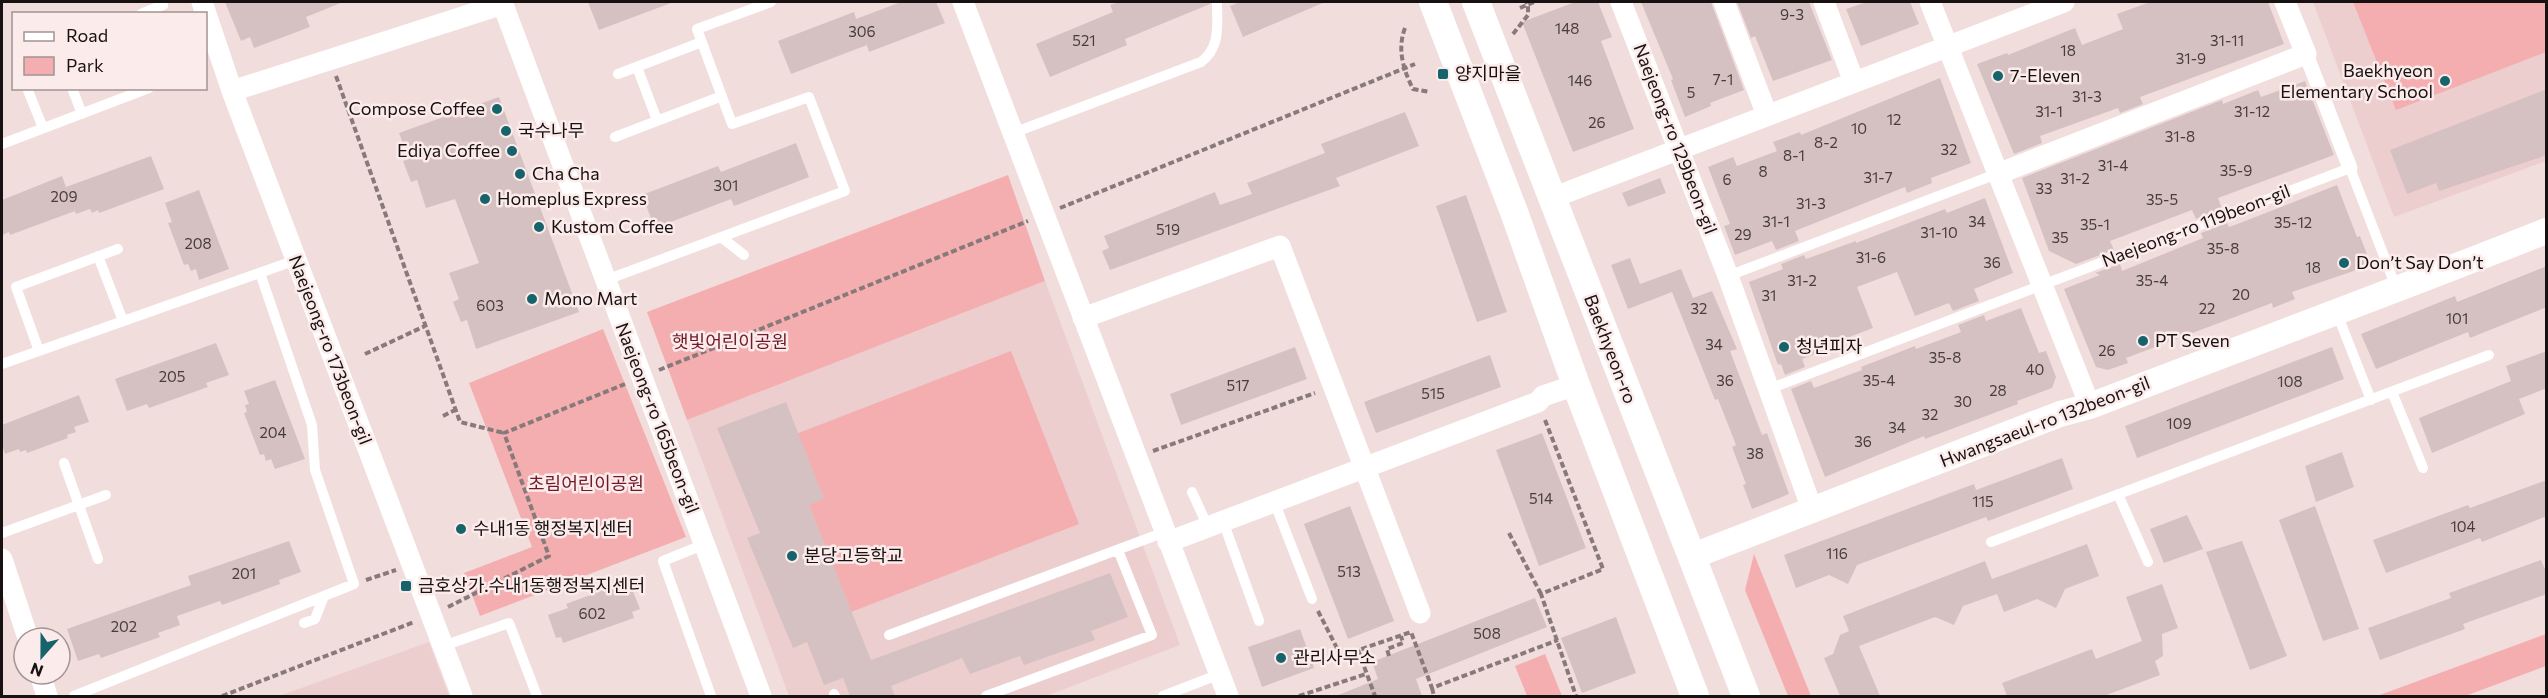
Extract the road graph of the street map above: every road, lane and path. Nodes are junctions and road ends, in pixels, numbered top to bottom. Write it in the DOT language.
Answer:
graph roads {
  1 [pos="162,2"];
  2 [pos="771,2"];
  3 [pos="963,2"];
  4 [pos="1217,2"];
  5 [pos="1433,2"];
  6 [pos="1476,2"];
  7 [pos="1534,2"];
  8 [pos="1621,2"];
  9 [pos="1724,2"];
  10 [pos="1824,2"];
  11 [pos="1930,2"];
  12 [pos="2064,2"];
  13 [pos="2285,2"];
  14 [pos="502,3"];
  15 [pos="1527,3"];
  16 [pos="2039,6"];
  17 [pos="1520,8"];
  18 [pos="146,12"];
  19 [pos="207,17"];
  20 [pos="1405,28"];
  21 [pos="1513,35"];
  22 [pos="702,42"];
  23 [pos="1947,46"];
  24 [pos="2306,54"];
  25 [pos="1415,64"];
  26 [pos="637,67"];
  27 [pos="1403,68"];
  28 [pos="618,74"];
  29 [pos="335,75"];
  30 [pos="1854,82"];
  31 [pos="28,90"];
  32 [pos="73,90"];
  33 [pos="144,90"];
  34 [pos="232,91"];
  35 [pos="1430,92"];
  36 [pos="722,96"];
  37 [pos="82,114"];
  38 [pos="1767,115"];
  39 [pos="657,120"];
  40 [pos="43,128"];
  41 [pos="1013,133"];
  42 [pos="615,137"];
  43 [pos="2,144"];
  44 [pos="1679,148"];
  45 [pos="2350,168"];
  46 [pos="2000,173"];
  47 [pos="1551,198"];
  48 [pos="1044,215"];
  49 [pos="2547,231"];
  50 [pos="721,237"];
  51 [pos="117,249"];
  52 [pos="744,255"];
  53 [pos="98,256"];
  54 [pos="296,260"];
  55 [pos="260,273"];
  56 [pos="1728,276"];
  57 [pos="606,280"];
  58 [pos="2043,285"];
  59 [pos="2397,291"];
  60 [pos="2336,311"];
  61 [pos="1083,318"];
  62 [pos="123,321"];
  63 [pos="425,326"];
  64 [pos="39,351"];
  65 [pos="365,354"];
  66 [pos="2489,356"];
  67 [pos="2,364"];
  68 [pos="642,377"];
  69 [pos="1576,385"];
  70 [pos="1333,387"];
  71 [pos="1769,389"];
  72 [pos="2392,392"];
  73 [pos="2371,400"];
  74 [pos="1538,402"];
  75 [pos="2090,406"];
  76 [pos="455,410"];
  77 [pos="443,416"];
  78 [pos="504,433"];
  79 [pos="1136,457"];
  80 [pos="64,464"];
  81 [pos="1363,467"];
  82 [pos="2423,468"];
  83 [pos="1192,492"];
  84 [pos="2118,494"];
  85 [pos="106,495"];
  86 [pos="1274,501"];
  87 [pos="79,506"];
  88 [pos="1813,512"];
  89 [pos="1215,524"];
  90 [pos="2,533"];
  91 [pos="1509,533"];
  92 [pos="1166,537"];
  93 [pos="1991,542"];
  94 [pos="705,544"];
  95 [pos="1118,550"];
  96 [pos="1693,556"];
  97 [pos="2,559"];
  98 [pos="98,559"];
  99 [pos="2148,562"];
  100 [pos="405,567"];
  101 [pos="354,584"];
  102 [pos="1541,594"];
  103 [pos="324,596"];
  104 [pos="1312,599"];
  105 [pos="1420,614"];
  106 [pos="431,615"];
  107 [pos="1259,621"];
  108 [pos="304,623"];
  109 [pos="24,626"];
  110 [pos="889,635"];
  111 [pos="1401,636"];
  112 [pos="1558,640"];
  113 [pos="443,646"];
  114 [pos="1358,650"];
  115 [pos="1389,656"];
  116 [pos="1220,674"];
  117 [pos="1366,674"];
  118 [pos="1432,688"];
  119 [pos="74,696"];
  120 [pos="222,696"];
  121 [pos="462,696"];
  122 [pos="537,696"];
  123 [pos="711,696"];
  124 [pos="762,696"];
  125 [pos="986,696"];
  126 [pos="1163,696"];
  127 [pos="1228,696"];
  128 [pos="1299,696"];
  129 [pos="1375,696"];
  130 [pos="1434,696"];
  131 [pos="1576,696"];
  132 [pos="1695,696"];
  133 [pos="1746,696"];
  1 -- 18 [label="lane"];
  2 -- 22 [label="lane"];
  3 -- 41 [label="street"];
  4 -- 41 [label="lane"];
  5 -- 69 [label="main road"];
  6 -- 47 [label="main road, Baekhyeon-ro"];
  7 -- 15 [label="path"];
  8 -- 44 [label="street, Naejeong-ro 129beon-gil"];
  9 -- 38 [label="street"];
  10 -- 30 [label="street"];
  11 -- 23 [label="street"];
  12 -- 16 [label="street"];
  13 -- 24 [label="street"];
  14 -- 34 [label="street, Naejeong-ro 165beon-gil"];
  14 -- 57 [label="street, Naejeong-ro 165beon-gil"];
  15 -- 17 [label="path"];
  15 -- 21 [label="path"];
  16 -- 23 [label="street"];
  19 -- 34 [label="street, Naejeong-ro 173beon-gil"];
  20 -- 27 [label="path"];
  22 -- 26 [label="lane"];
  22 -- 36 [label="lane"];
  23 -- 30 [label="street"];
  23 -- 46 [label="street"];
  24 -- 45 [label="street"];
  24 -- 46 [label="street"];
  25 -- 27 [label="path"];
  26 -- 28 [label="lane"];
  26 -- 39 [label="lane"];
  27 -- 35 [label="path"];
  27 -- 48 [label="path"];
  29 -- 63 [label="path"];
  30 -- 38 [label="street"];
  31 -- 40 [label="lane"];
  32 -- 37 [label="lane"];
  33 -- 37 [label="lane"];
  34 -- 54 [label="street, Naejeong-ro 173beon-gil"];
  36 -- 39 [label="lane"];
  36 -- 50 [label="lane"];
  37 -- 40 [label="lane"];
  38 -- 44 [label="street"];
  39 -- 42 [label="lane"];
  40 -- 43 [label="lane"];
  41 -- 48 [label="street"];
  44 -- 47 [label="street"];
  44 -- 56 [label="street, Naejeong-ro 129beon-gil"];
  45 -- 58 [label="lane, Naejeong-ro 119beon-gil"];
  45 -- 59 [label="lane"];
  46 -- 56 [label="lane"];
  46 -- 58 [label="street"];
  47 -- 96 [label="main road, Baekhyeon-ro"];
  48 -- 61 [label="street"];
  48 -- 68 [label="path"];
  49 -- 59 [label="street, Hwangsaeul-ro 132beon-gil"];
  50 -- 52 [label="lane"];
  50 -- 57 [label="lane"];
  51 -- 53 [label="lane"];
  53 -- 62 [label="lane"];
  53 -- 64 [label="lane"];
  54 -- 55 [label="lane"];
  54 -- 106 [label="street, Naejeong-ro 173beon-gil"];
  55 -- 62 [label="lane"];
  55 -- 101 [label="lane"];
  56 -- 71 [label="street, Naejeong-ro 129beon-gil"];
  57 -- 68 [label="street, Naejeong-ro 165beon-gil"];
  58 -- 71 [label="lane"];
  58 -- 75 [label="street"];
  59 -- 60 [label="street, Hwangsaeul-ro 132beon-gil"];
  60 -- 73 [label="lane"];
  60 -- 75 [label="street, Hwangsaeul-ro 132beon-gil"];
  61 -- 70 [label="street"];
  61 -- 79 [label="street"];
  62 -- 64 [label="lane"];
  63 -- 65 [label="path"];
  63 -- 76 [label="path"];
  64 -- 67 [label="lane"];
  66 -- 72 [label="lane"];
  68 -- 78 [label="path"];
  68 -- 94 [label="street, Naejeong-ro 165beon-gil"];
  69 -- 74 [label="street"];
  69 -- 132 [label="main road"];
  70 -- 79 [label="path"];
  70 -- 81 [label="street"];
  71 -- 88 [label="street, Naejeong-ro 129beon-gil"];
  72 -- 73 [label="lane"];
  72 -- 82 [label="lane"];
  73 -- 84 [label="lane"];
  74 -- 81 [label="street"];
  74 -- 102 [label="path"];
  75 -- 88 [label="street, Hwangsaeul-ro 132beon-gil"];
  76 -- 77 [label="path"];
  76 -- 78 [label="path"];
  78 -- 106 [label="path"];
  79 -- 92 [label="street"];
  80 -- 87 [label="lane"];
  81 -- 86 [label="street"];
  81 -- 105 [label="street"];
  83 -- 89 [label="lane"];
  84 -- 93 [label="lane"];
  84 -- 99 [label="lane"];
  85 -- 87 [label="lane"];
  86 -- 89 [label="street"];
  86 -- 104 [label="lane"];
  87 -- 90 [label="lane"];
  87 -- 98 [label="lane"];
  88 -- 96 [label="street, Hwangsaeul-ro 132beon-gil"];
  89 -- 92 [label="street"];
  89 -- 107 [label="lane"];
  91 -- 102 [label="path"];
  92 -- 95 [label="lane"];
  92 -- 116 [label="street"];
  94 -- 123 [label="lane"];
  94 -- 124 [label="street, Naejeong-ro 165beon-gil"];
  95 -- 110 [label="lane"];
  95 -- 125 [label="lane"];
  96 -- 133 [label="main road, Baekhyeon-ro"];
  97 -- 109 [label="street"];
  100 -- 101 [label="path"];
  101 -- 103 [label="lane"];
  102 -- 112 [label="path"];
  103 -- 108 [label="lane"];
  103 -- 119 [label="lane"];
  104 -- 114 [label="path"];
  106 -- 113 [label="street, Naejeong-ro 173beon-gil"];
  106 -- 120 [label="path"];
  111 -- 114 [label="path"];
  111 -- 115 [label="path"];
  111 -- 118 [label="path"];
  112 -- 118 [label="path"];
  112 -- 131 [label="path"];
  113 -- 121 [label="street, Naejeong-ro 173beon-gil"];
  113 -- 122 [label="lane"];
  114 -- 117 [label="path"];
  116 -- 126 [label="lane"];
  116 -- 127 [label="street"];
  117 -- 128 [label="path"];
  117 -- 129 [label="path"];
  118 -- 130 [label="path"];
}
